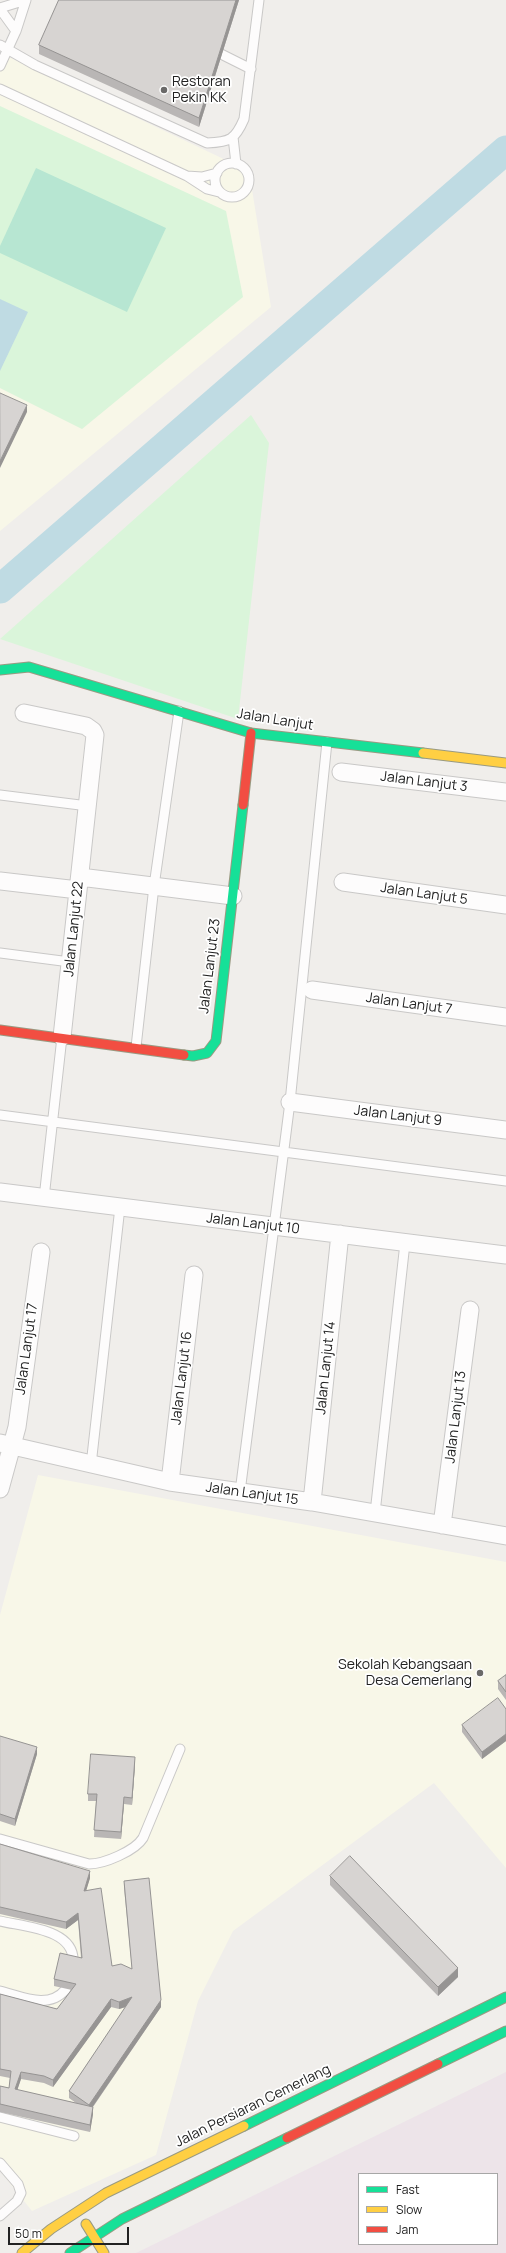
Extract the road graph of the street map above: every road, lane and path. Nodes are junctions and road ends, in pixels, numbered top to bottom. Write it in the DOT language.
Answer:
graph roads {
  1 [pos="26,0"];
  2 [pos="259,0"];
  3 [pos="0,8"];
  4 [pos="16,32"];
  5 [pos="0,45"];
  6 [pos="206,47"];
  7 [pos="8,50"];
  8 [pos="0,66"];
  9 [pos="251,69"];
  10 [pos="0,89"];
  11 [pos="233,137"];
  12 [pos="236,164"];
  13 [pos="217,173"];
  14 [pos="187,176"];
  15 [pos="220,192"];
  16 [pos="0,670"];
  17 [pos="179,711"];
  18 [pos="24,713"];
  19 [pos="251,733"];
  20 [pos="327,742"];
  21 [pos="506,763"];
  22 [pos="341,772"];
  23 [pos="506,792"];
  24 [pos="0,796"];
  25 [pos="88,806"];
  26 [pos="0,882"];
  27 [pos="343,882"];
  28 [pos="79,883"];
  29 [pos="154,886"];
  30 [pos="233,896"];
  31 [pos="506,905"];
  32 [pos="0,953"];
  33 [pos="70,962"];
  34 [pos="312,990"];
  35 [pos="506,1017"];
  36 [pos="0,1030"];
  37 [pos="62,1037"];
  38 [pos="136,1047"];
  39 [pos="290,1102"];
  40 [pos="0,1115"];
  41 [pos="53,1122"];
  42 [pos="506,1130"];
  43 [pos="283,1152"];
  44 [pos="506,1181"];
  45 [pos="0,1192"];
  46 [pos="44,1198"];
  47 [pos="120,1207"];
  48 [pos="274,1226"];
  49 [pos="340,1234"];
  50 [pos="406,1243"];
  51 [pos="41,1252"];
  52 [pos="506,1255"];
  53 [pos="194,1274"];
  54 [pos="470,1310"];
  55 [pos="6,1444"];
  56 [pos="91,1465"];
  57 [pos="170,1482"];
  58 [pos="0,1489"];
  59 [pos="240,1492"];
  60 [pos="312,1502"];
  61 [pos="375,1513"];
  62 [pos="442,1524"];
  63 [pos="506,1534"];
  64 [pos="180,1749"];
  65 [pos="0,1839"];
  66 [pos="0,1921"];
  67 [pos="73,1963"];
  68 [pos="66,1989"];
  69 [pos="0,1991"];
  70 [pos="506,1997"];
  71 [pos="506,2031"];
  72 [pos="0,2117"];
  73 [pos="74,2136"];
  74 [pos="0,2163"];
  75 [pos="78,2211"];
  76 [pos="0,2216"];
  77 [pos="94,2237"];
  78 [pos="22,2253"];
  79 [pos="70,2253"];
  80 [pos="104,2253"];
  1 -- 3 [label="lane"];
  1 -- 4 [label="lane"];
  2 -- 9 [label="lane"];
  3 -- 4 [label="lane"];
  4 -- 7 [label="lane"];
  5 -- 7 [label="lane"];
  6 -- 9 [label="lane"];
  7 -- 8 [label="lane"];
  7 -- 11 [label="lane"];
  9 -- 11 [label="lane"];
  10 -- 14 [label="lane"];
  11 -- 12 [label="lane"];
  12 -- 13 [label="lane"];
  12 -- 15 [label="lane"];
  13 -- 14 [label="lane"];
  13 -- 15 [label="lane"];
  14 -- 15 [label="lane"];
  16 -- 17 [label="street, Jalan Lanjut"];
  17 -- 19 [label="street, Jalan Lanjut"];
  17 -- 29 [label="lane"];
  18 -- 25 [label="street, Jalan Lanjut 22"];
  19 -- 20 [label="street, Jalan Lanjut"];
  19 -- 30 [label="street, Jalan Lanjut 23"];
  20 -- 21 [label="street, Jalan Lanjut"];
  20 -- 39 [label="lane"];
  22 -- 23 [label="street, Jalan Lanjut 3"];
  24 -- 25 [label="lane"];
  25 -- 28 [label="street, Jalan Lanjut 22"];
  26 -- 28 [label="street"];
  27 -- 31 [label="street, Jalan Lanjut 5"];
  28 -- 29 [label="street"];
  28 -- 33 [label="street, Jalan Lanjut 22"];
  29 -- 30 [label="street"];
  29 -- 38 [label="lane"];
  30 -- 38 [label="street, Jalan Lanjut 23"];
  32 -- 33 [label="lane"];
  33 -- 37 [label="street, Jalan Lanjut 22"];
  34 -- 35 [label="street, Jalan Lanjut 7"];
  36 -- 37 [label="street, Jalan Lanjut 23"];
  37 -- 38 [label="street, Jalan Lanjut 23"];
  37 -- 41 [label="lane, Jalan Lanjut 22"];
  39 -- 42 [label="street, Jalan Lanjut 9"];
  39 -- 43 [label="lane"];
  40 -- 41 [label="lane"];
  41 -- 43 [label="lane"];
  41 -- 46 [label="lane, Jalan Lanjut 22"];
  43 -- 44 [label="lane"];
  43 -- 48 [label="lane"];
  45 -- 46 [label="street, Jalan Lanjut 10"];
  46 -- 47 [label="street, Jalan Lanjut 10"];
  47 -- 48 [label="street, Jalan Lanjut 10"];
  47 -- 56 [label="lane"];
  48 -- 49 [label="street, Jalan Lanjut 10"];
  48 -- 59 [label="lane"];
  49 -- 50 [label="street, Jalan Lanjut 10"];
  49 -- 60 [label="street, Jalan Lanjut 14"];
  50 -- 52 [label="street, Jalan Lanjut 10"];
  50 -- 61 [label="lane"];
  51 -- 55 [label="street, Jalan Lanjut 17"];
  53 -- 57 [label="street, Jalan Lanjut 16"];
  54 -- 62 [label="street, Jalan Lanjut 13"];
  55 -- 56 [label="street, Jalan Lanjut 15"];
  55 -- 58 [label="street, Jalan Lanjut 17"];
  56 -- 57 [label="street, Jalan Lanjut 15"];
  57 -- 59 [label="street, Jalan Lanjut 15"];
  59 -- 60 [label="street, Jalan Lanjut 15"];
  60 -- 61 [label="street, Jalan Lanjut 15"];
  61 -- 62 [label="street, Jalan Lanjut 15"];
  62 -- 63 [label="street, Jalan Lanjut 15"];
  64 -- 65 [label="lane"];
  66 -- 67 [label="lane"];
  68 -- 69 [label="lane"];
  70 -- 75 [label="street, Jalan Persiaran Cemerlang"];
  71 -- 77 [label="street"];
  72 -- 73 [label="lane"];
  74 -- 76 [label="lane"];
  75 -- 77 [label="street"];
  75 -- 78 [label="street, Jalan Persiaran Cemerlang"];
  77 -- 79 [label="street"];
  77 -- 80 [label="street"];
}
